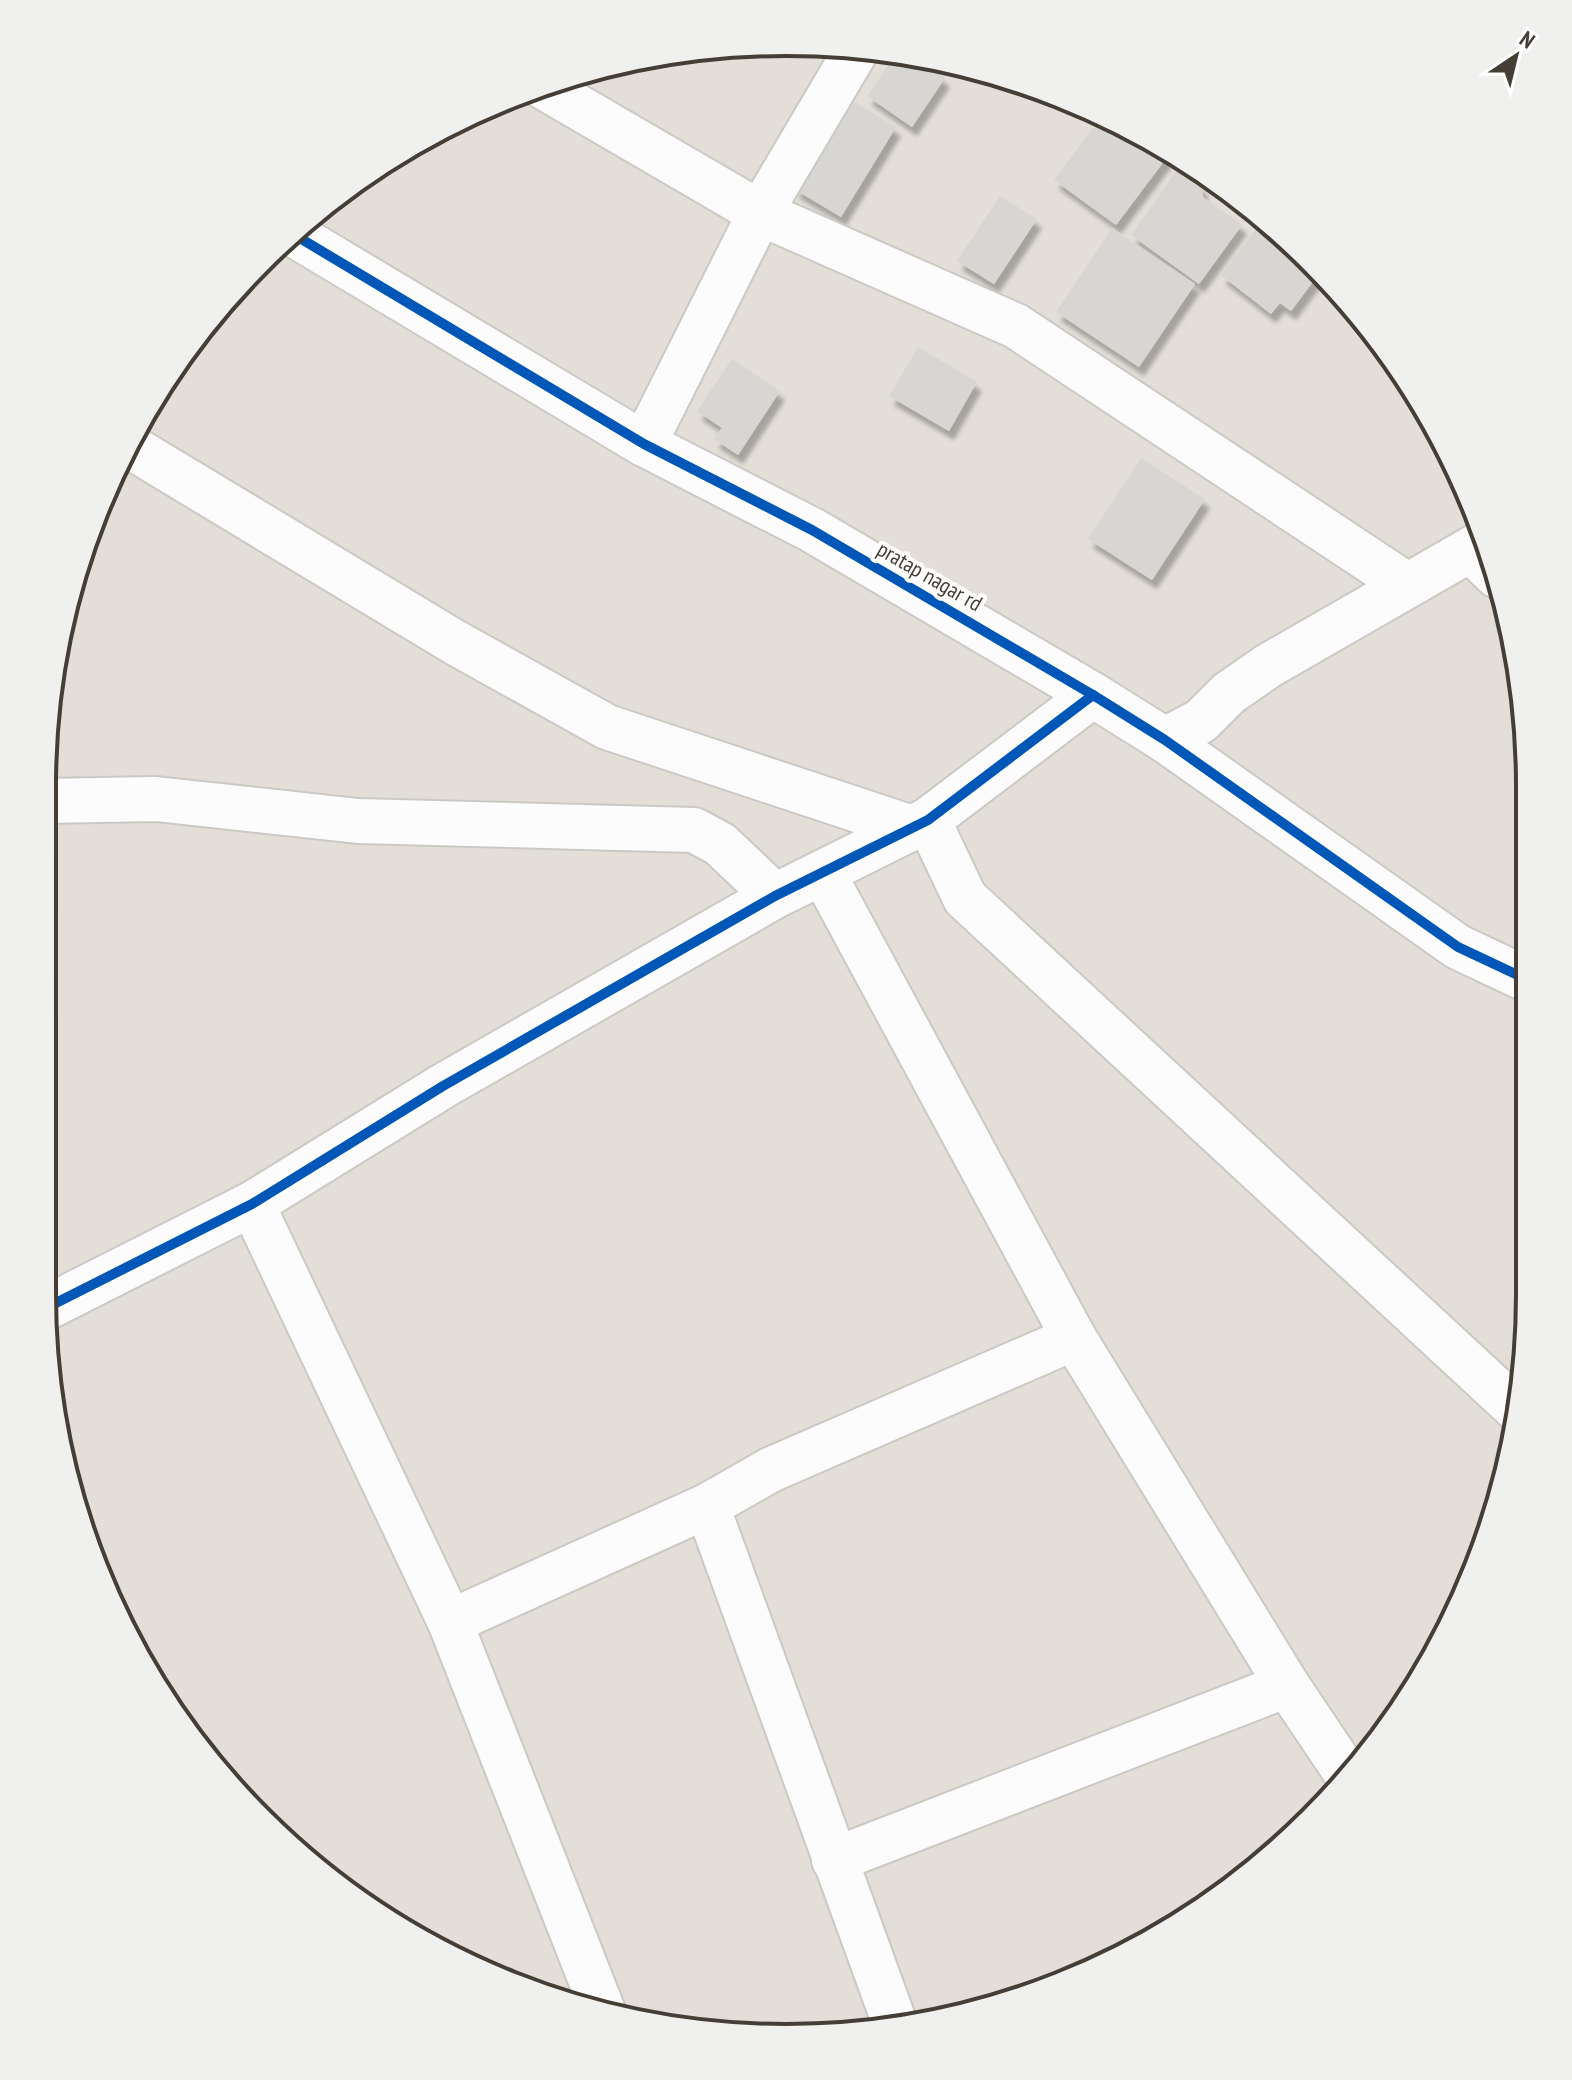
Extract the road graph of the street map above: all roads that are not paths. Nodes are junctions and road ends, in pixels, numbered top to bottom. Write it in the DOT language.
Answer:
graph roads {
  1 [pos="851,59"];
  2 [pos="555,94"];
  3 [pos="760,213"];
  4 [pos="302,240"];
  5 [pos="644,444"];
  6 [pos="138,451"];
  7 [pos="1479,558"];
  8 [pos="1407,585"];
  9 [pos="1093,695"];
  10 [pos="1165,740"];
  11 [pos="56,801"];
  12 [pos="920,824"];
  13 [pos="823,873"];
  14 [pos="775,896"];
  15 [pos="1516,974"];
  16 [pos="252,1204"];
  17 [pos="56,1303"];
  18 [pos="1074,1338"];
  19 [pos="1508,1401"];
  20 [pos="707,1506"];
  21 [pos="450,1622"];
  22 [pos="1287,1685"];
  23 [pos="1342,1767"];
  24 [pos="834,1860"];
  25 [pos="598,1999"];
  26 [pos="892,2016"];
  1 -- 3 [label="street"];
  2 -- 3 [label="street"];
  3 -- 5 [label="street"];
  3 -- 8 [label="street"];
  4 -- 5 [label="street, pratap nagar rd"];
  5 -- 9 [label="street, pratap nagar rd"];
  6 -- 12 [label="street"];
  7 -- 8 [label="street"];
  8 -- 10 [label="street"];
  9 -- 10 [label="street, pratap nagar rd"];
  9 -- 12 [label="street"];
  10 -- 15 [label="street, pratap nagar rd"];
  11 -- 14 [label="street"];
  12 -- 13 [label="street"];
  12 -- 19 [label="street"];
  13 -- 14 [label="street"];
  13 -- 18 [label="street"];
  14 -- 16 [label="street"];
  16 -- 17 [label="street"];
  16 -- 21 [label="street"];
  18 -- 20 [label="street"];
  18 -- 22 [label="street"];
  20 -- 21 [label="street"];
  20 -- 24 [label="street"];
  21 -- 25 [label="street"];
  22 -- 23 [label="street"];
  22 -- 24 [label="street"];
  24 -- 26 [label="street"];
}
